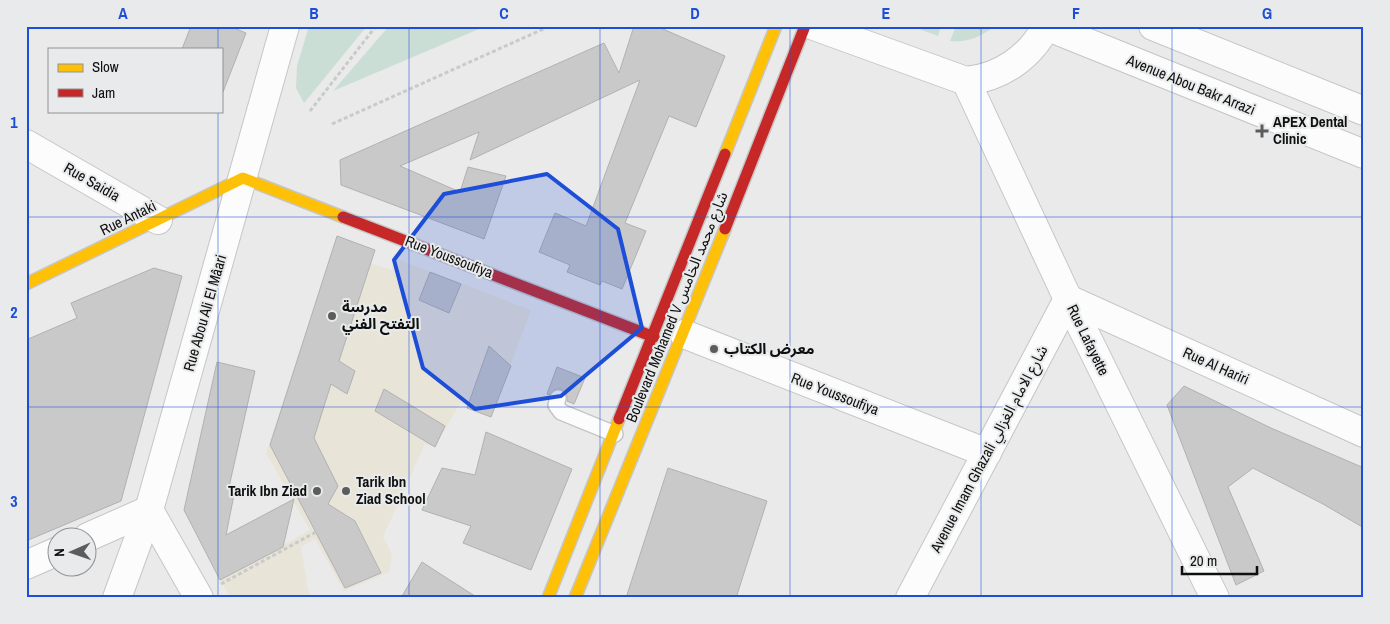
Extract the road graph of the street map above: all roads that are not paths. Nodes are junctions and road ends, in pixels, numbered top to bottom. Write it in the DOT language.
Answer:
graph roads {
  1 [pos="285,26"];
  2 [pos="776,26"];
  3 [pos="805,26"];
  4 [pos="814,26"];
  5 [pos="1046,26"];
  6 [pos="1153,26"];
  7 [pos="966,81"];
  8 [pos="1364,111"];
  9 [pos="26,144"];
  10 [pos="1364,154"];
  11 [pos="243,178"];
  12 [pos="158,220"];
  13 [pos="26,284"];
  14 [pos="1068,300"];
  15 [pos="684,334"];
  16 [pos="654,336"];
  17 [pos="558,398"];
  18 [pos="615,434"];
  19 [pos="1364,434"];
  20 [pos="987,453"];
  21 [pos="149,510"];
  22 [pos="98,533"];
  23 [pos="48,555"];
  24 [pos="26,565"];
  25 [pos="208,592"];
  26 [pos="117,598"];
  27 [pos="548,598"];
  28 [pos="575,598"];
  29 [pos="910,598"];
  30 [pos="1215,598"];
  1 -- 11 [label="street, Rue Abou Ali El Mâari"];
  2 -- 16 [label="main road, Boulevard Mohamed V شارع محمد الخامس"];
  3 -- 15 [label="main road, Boulevard Mohamed V شارع محمد الخامس"];
  4 -- 7 [label="street"];
  5 -- 7 [label="street"];
  5 -- 10 [label="street, Avenue Abou Bakr Arrazi"];
  6 -- 8 [label="street"];
  7 -- 14 [label="street, Rue Lafayette"];
  9 -- 12 [label="street, Rue Saidia"];
  11 -- 12 [label="main road, Rue Antaki"];
  11 -- 16 [label="main road, Rue Youssoufiya"];
  11 -- 21 [label="street, Rue Abou Ali El Mâari"];
  12 -- 13 [label="main road, Rue Antaki"];
  14 -- 19 [label="street, Rue Al Hariri"];
  14 -- 20 [label="street, Avenue Imam Ghazali شارع الامام الغزالي"];
  14 -- 30 [label="street, Rue Lafayette"];
  15 -- 20 [label="street, Rue Youssoufiya"];
  15 -- 28 [label="main road, Boulevard Mohamed V شارع محمد الخامس"];
  16 -- 18 [label="main road, Boulevard Mohamed V شارع محمد الخامس"];
  17 -- 18 [label="lane"];
  18 -- 27 [label="main road, Boulevard Mohamed V شارع محمد الخامس"];
  20 -- 29 [label="street, Avenue Imam Ghazali شارع الامام الغزالي"];
  21 -- 22 [label="street"];
  21 -- 25 [label="street"];
  21 -- 26 [label="street, Rue Abou Ali El Mâari"];
  23 -- 24 [label="street"];
}
